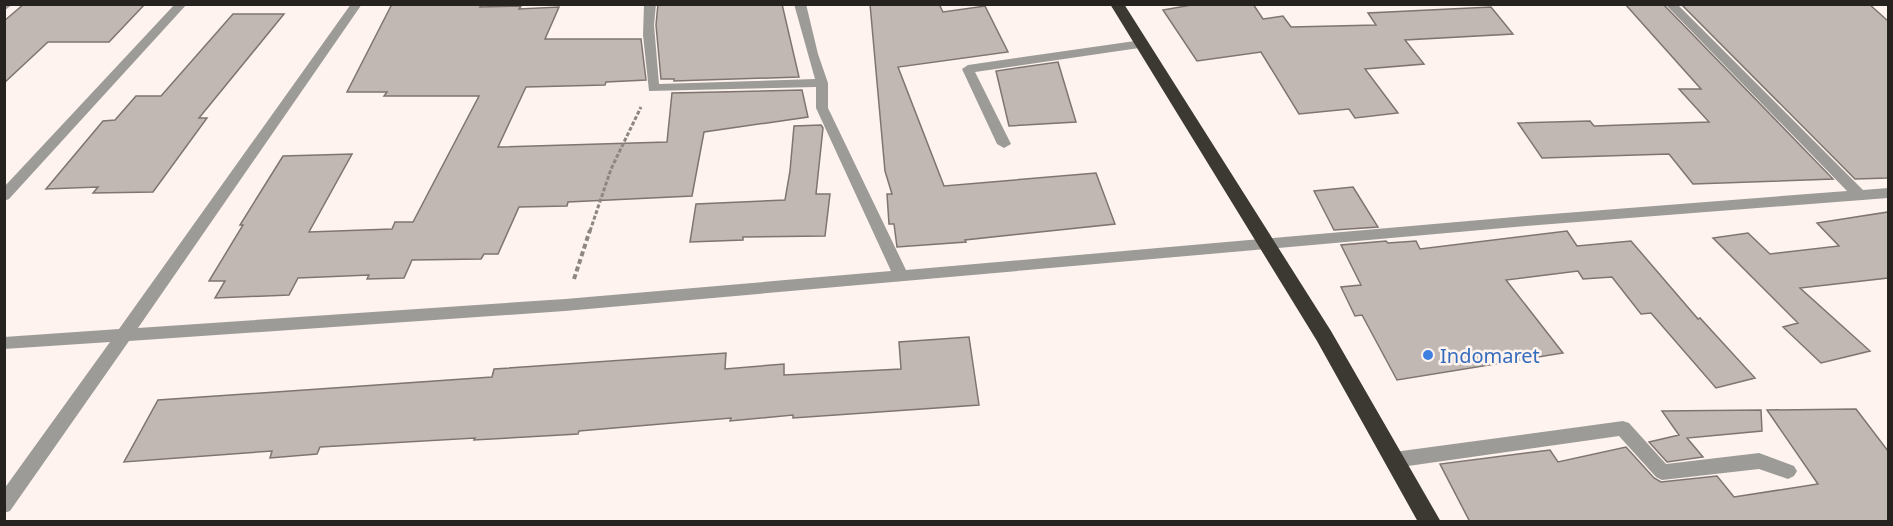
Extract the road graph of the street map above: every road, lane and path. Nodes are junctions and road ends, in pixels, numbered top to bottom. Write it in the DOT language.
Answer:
graph roads {
  1 [pos="182,4"];
  2 [pos="357,4"];
  3 [pos="650,4"];
  4 [pos="800,4"];
  5 [pos="1117,4"];
  6 [pos="1670,4"];
  7 [pos="1142,44"];
  8 [pos="822,83"];
  9 [pos="653,87"];
  10 [pos="1004,144"];
  11 [pos="1888,194"];
  12 [pos="4,196"];
  13 [pos="1860,196"];
  14 [pos="1267,244"];
  15 [pos="901,276"];
  16 [pos="565,305"];
  17 [pos="124,337"];
  18 [pos="4,343"];
  19 [pos="1394,460"];
  20 [pos="1788,471"];
  21 [pos="4,505"];
  22 [pos="1430,522"];
  1 -- 12 [label="street"];
  2 -- 17 [label="street"];
  3 -- 9 [label="street"];
  4 -- 8 [label="street"];
  5 -- 7 [label="highway"];
  6 -- 13 [label="street"];
  7 -- 10 [label="street"];
  7 -- 14 [label="highway"];
  8 -- 9 [label="street"];
  8 -- 15 [label="street"];
  9 -- 16 [label="path"];
  11 -- 13 [label="street"];
  13 -- 14 [label="street"];
  14 -- 15 [label="street"];
  14 -- 19 [label="highway"];
  15 -- 16 [label="street"];
  16 -- 17 [label="street"];
  17 -- 18 [label="street"];
  17 -- 21 [label="street"];
  19 -- 20 [label="street"];
  19 -- 22 [label="highway"];
}
